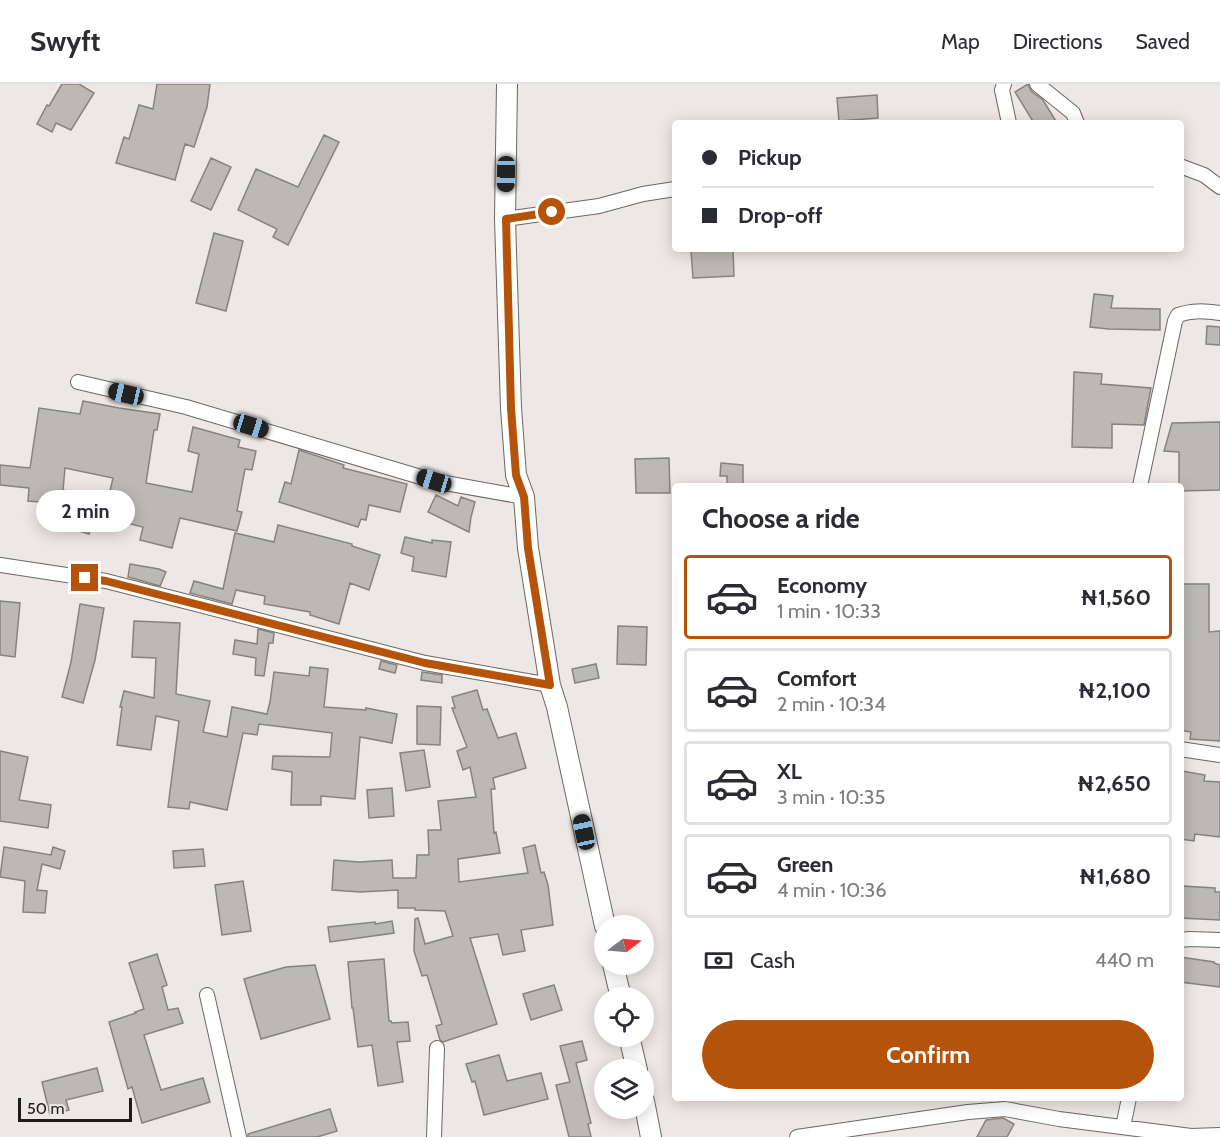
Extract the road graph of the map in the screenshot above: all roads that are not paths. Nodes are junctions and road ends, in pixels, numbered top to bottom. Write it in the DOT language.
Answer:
graph roads {
  1 [pos="507,84"];
  2 [pos="1004,84"];
  3 [pos="1036,84"];
  4 [pos="1008,120"];
  5 [pos="1076,120"];
  6 [pos="1184,168"];
  7 [pos="1220,174"];
  8 [pos="1204,175"];
  9 [pos="1220,187"];
  10 [pos="672,189"];
  11 [pos="506,219"];
  12 [pos="1220,313"];
  13 [pos="78,382"];
  14 [pos="1141,483"];
  15 [pos="524,497"];
  16 [pos="0,565"];
  17 [pos="550,685"];
  18 [pos="1184,750"];
  19 [pos="1220,755"];
  20 [pos="603,915"];
  21 [pos="1184,940"];
  22 [pos="1220,940"];
  23 [pos="207,995"];
  24 [pos="437,1048"];
  25 [pos="1128,1101"];
  26 [pos="648,1119"];
  27 [pos="1123,1127"];
  28 [pos="1220,1135"];
  29 [pos="239,1137"];
  30 [pos="434,1137"];
  31 [pos="651,1137"];
  32 [pos="796,1137"];
  1 -- 11 [label="main road"];
  2 -- 4 [label="street"];
  3 -- 5 [label="street"];
  6 -- 8 [label="street"];
  7 -- 8 [label="street"];
  8 -- 9 [label="street"];
  10 -- 11 [label="street"];
  11 -- 15 [label="main road"];
  12 -- 14 [label="street"];
  13 -- 15 [label="street"];
  15 -- 17 [label="main road"];
  16 -- 17 [label="street"];
  17 -- 20 [label="main road"];
  18 -- 19 [label="street"];
  21 -- 22 [label="street"];
  23 -- 29 [label="street"];
  24 -- 30 [label="street"];
  25 -- 27 [label="street"];
  26 -- 31 [label="main road"];
  27 -- 28 [label="street"];
  27 -- 32 [label="street"];
}
